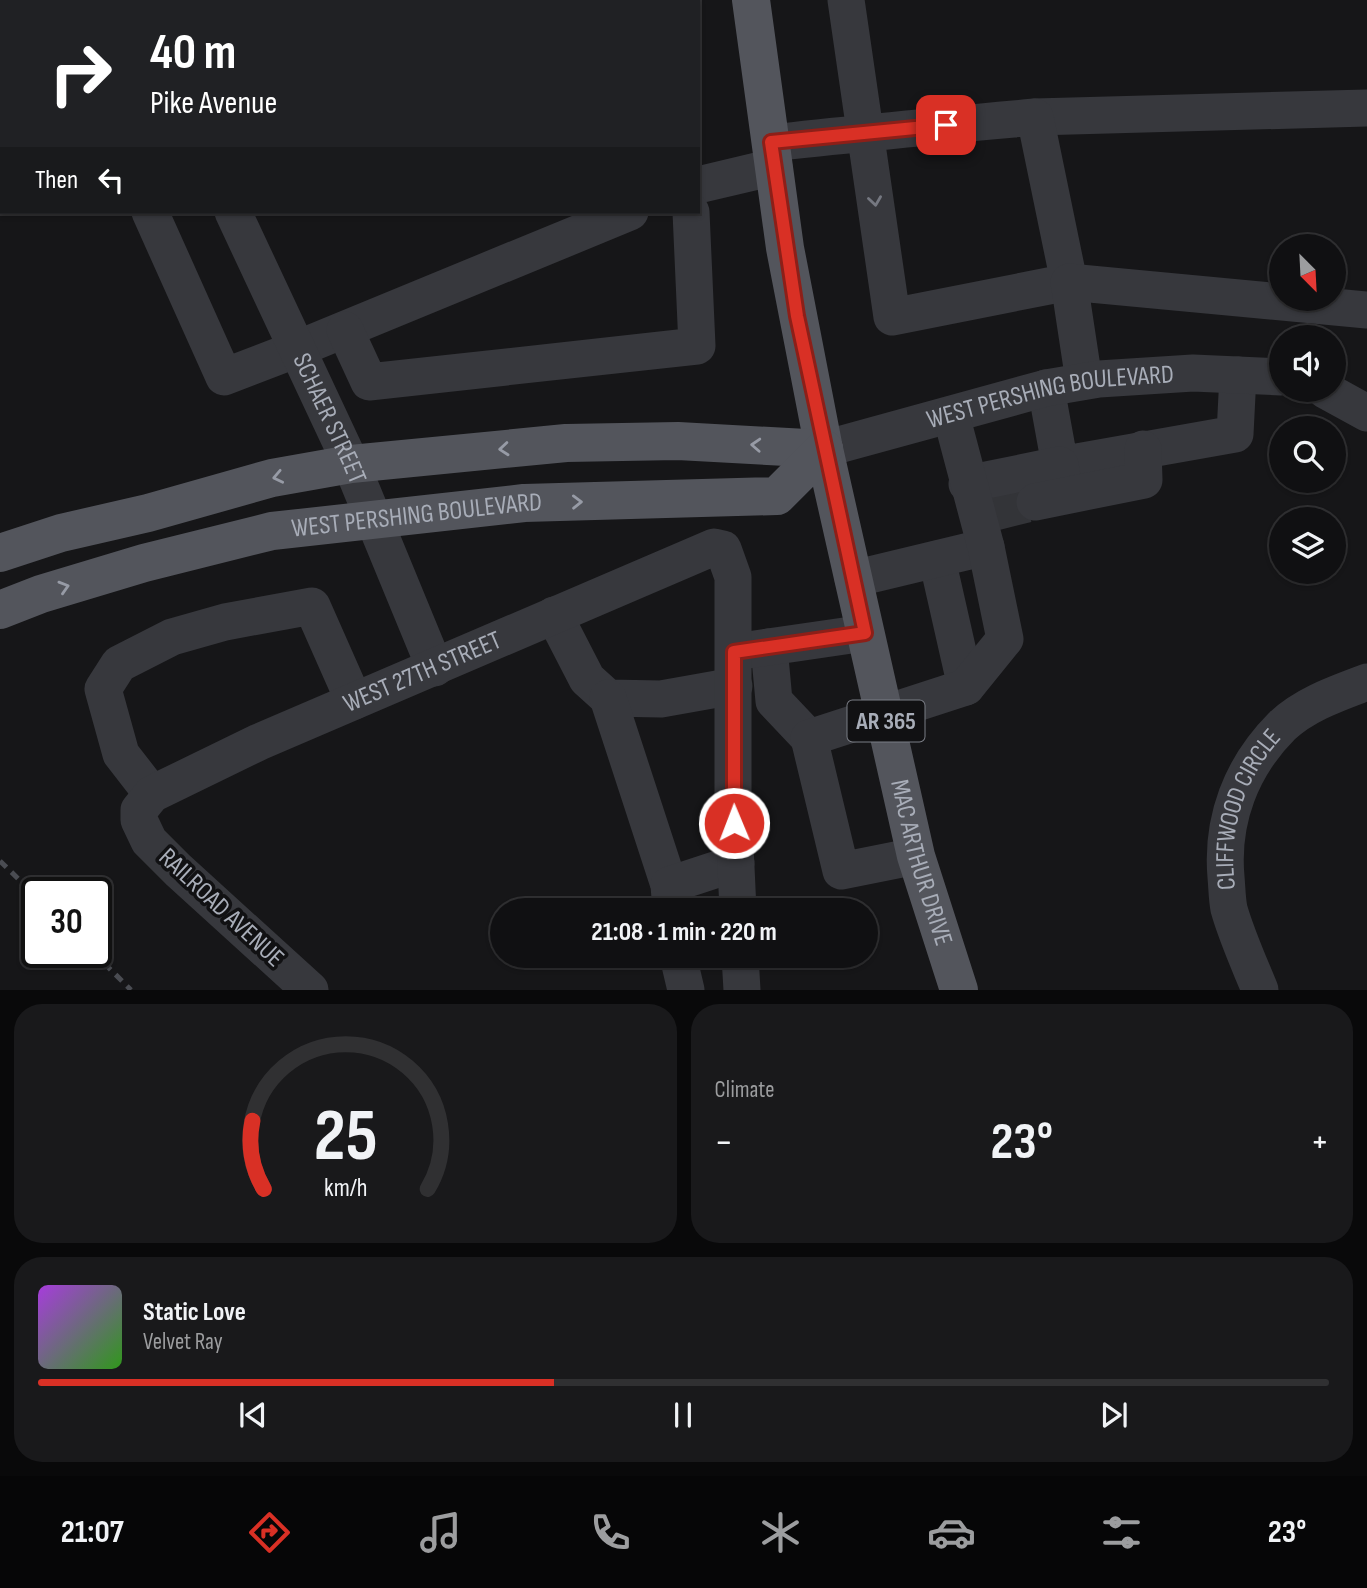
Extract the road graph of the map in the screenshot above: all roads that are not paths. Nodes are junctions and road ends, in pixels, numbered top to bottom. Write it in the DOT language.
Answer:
graph roads {
  1 [pos="751,0"];
  2 [pos="846,0"];
  3 [pos="1367,108"];
  4 [pos="1035,117"];
  5 [pos="865,133"];
  6 [pos="772,155"];
  7 [pos="700,184"];
  8 [pos="151,214"];
  9 [pos="234,214"];
  10 [pos="625,214"];
  11 [pos="691,214"];
  12 [pos="1069,282"];
  13 [pos="1367,310"];
  14 [pos="345,330"];
  15 [pos="297,349"];
  16 [pos="1238,375"];
  17 [pos="1269,376"];
  18 [pos="1084,381"];
  19 [pos="1346,384"];
  20 [pos="1367,386"];
  21 [pos="1046,388"];
  22 [pos="1346,402"];
  23 [pos="1367,413"];
  24 [pos="951,415"];
  25 [pos="824,449"];
  26 [pos="351,464"];
  27 [pos="1053,487"];
  28 [pos="980,515"];
  29 [pos="373,520"];
  30 [pos="0,553"];
  31 [pos="937,559"];
  32 [pos="853,579"];
  33 [pos="0,610"];
  34 [pos="554,615"];
  35 [pos="865,633"];
  36 [pos="745,662"];
  37 [pos="435,668"];
  38 [pos="1367,681"];
  39 [pos="966,687"];
  40 [pos="608,698"];
  41 [pos="354,701"];
  42 [pos="885,715"];
  43 [pos="809,738"];
  44 [pos="146,807"];
  45 [pos="916,856"];
  46 [pos="736,863"];
  47 [pos="670,897"];
  48 [pos="737,898"];
  49 [pos="681,968"];
  50 [pos="741,968"];
  51 [pos="310,989"];
  52 [pos="686,989"];
  53 [pos="742,989"];
  54 [pos="959,989"];
  55 [pos="1260,989"];
  1 -- 6 [label="main road, AR 365"];
  2 -- 5 [label="street"];
  3 -- 4 [label="street"];
  4 -- 5 [label="street"];
  4 -- 12 [label="street"];
  5 -- 6 [label="street"];
  5 -- 12 [label="street, one-way"];
  6 -- 7 [label="street"];
  6 -- 25 [label="main road, AR 365"];
  8 -- 15 [label="street"];
  9 -- 15 [label="street, SCHAER STREET"];
  10 -- 14 [label="street"];
  11 -- 14 [label="street"];
  12 -- 13 [label="street"];
  12 -- 18 [label="street"];
  14 -- 15 [label="street"];
  15 -- 26 [label="street, SCHAER STREET"];
  16 -- 17 [label="street, WEST PERSHING BOULEVARD"];
  16 -- 18 [label="street, WEST PERSHING BOULEVARD"];
  16 -- 27 [label="street"];
  18 -- 21 [label="street, WEST PERSHING BOULEVARD"];
  19 -- 20 [label="street"];
  21 -- 24 [label="street, WEST PERSHING BOULEVARD"];
  21 -- 27 [label="street"];
  22 -- 23 [label="street"];
  24 -- 25 [label="street, WEST PERSHING BOULEVARD"];
  24 -- 28 [label="street"];
  25 -- 26 [label="main road, WEST PERSHING BOULEVARD, one-way"];
  29 -- 25 [label="main road, WEST PERSHING BOULEVARD, one-way"];
  25 -- 32 [label="main road, MAC ARTHUR DRIVE / AR 365"];
  26 -- 29 [label="street, SCHAER STREET"];
  26 -- 30 [label="main road, WEST PERSHING BOULEVARD, one-way"];
  27 -- 28 [label="street"];
  28 -- 31 [label="street"];
  28 -- 39 [label="street"];
  33 -- 29 [label="main road, WEST PERSHING BOULEVARD, one-way"];
  29 -- 37 [label="street, SCHAER STREET"];
  31 -- 32 [label="street"];
  31 -- 39 [label="street"];
  32 -- 35 [label="main road, MAC ARTHUR DRIVE / AR 365"];
  34 -- 36 [label="street, WEST 27TH STREET"];
  34 -- 37 [label="street, WEST 27TH STREET"];
  34 -- 40 [label="street"];
  35 -- 36 [label="street"];
  35 -- 42 [label="main road, MAC ARTHUR DRIVE / AR 365"];
  36 -- 40 [label="street"];
  36 -- 43 [label="street"];
  36 -- 46 [label="street"];
  37 -- 41 [label="street, WEST 27TH STREET"];
  38 -- 55 [label="street, CLIFFWOOD CIRCLE"];
  39 -- 42 [label="street"];
  40 -- 47 [label="street"];
  41 -- 44 [label="street, WEST 27TH STREET"];
  41 -- 44 [label="street, RAILROAD AVENUE"];
  42 -- 43 [label="street"];
  42 -- 45 [label="main road, MAC ARTHUR DRIVE / AR 365"];
  43 -- 45 [label="street"];
  44 -- 51 [label="street, RAILROAD AVENUE"];
  45 -- 54 [label="main road, MAC ARTHUR DRIVE / AR 365"];
  46 -- 47 [label="street"];
  46 -- 48 [label="street"];
  49 -- 52 [label="street"];
  50 -- 53 [label="street"];
}
